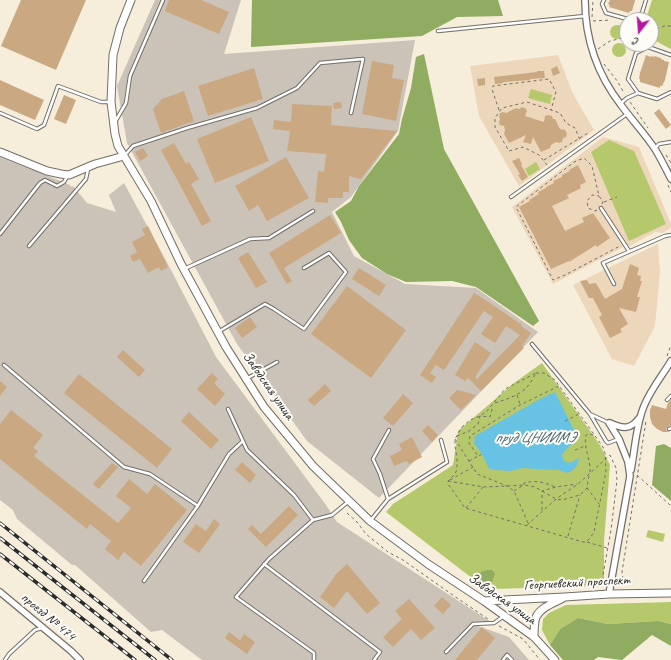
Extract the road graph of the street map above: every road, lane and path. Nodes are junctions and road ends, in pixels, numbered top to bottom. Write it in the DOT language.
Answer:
graph roads {
  1 [pos="131,0"];
  2 [pos="163,0"];
  3 [pos="584,0"];
  4 [pos="593,0"];
  5 [pos="604,0"];
  6 [pos="646,0"];
  7 [pos="642,12"];
  8 [pos="585,16"];
  9 [pos="619,16"];
  10 [pos="671,26"];
  11 [pos="659,28"];
  12 [pos="438,31"];
  13 [pos="619,39"];
  14 [pos="597,50"];
  15 [pos="671,55"];
  16 [pos="604,64"];
  17 [pos="671,92"];
  18 [pos="638,93"];
  19 [pos="627,98"];
  20 [pos="111,102"];
  21 [pos="620,104"];
  22 [pos="551,110"];
  23 [pos="500,111"];
  24 [pos="0,113"];
  25 [pos="351,113"];
  26 [pos="628,114"];
  27 [pos="114,124"];
  28 [pos="588,132"];
  29 [pos="651,132"];
  30 [pos="579,138"];
  31 [pos="671,142"];
  32 [pos="583,145"];
  33 [pos="657,146"];
  34 [pos="0,152"];
  35 [pos="124,156"];
  36 [pos="544,160"];
  37 [pos="671,163"];
  38 [pos="88,167"];
  39 [pos="549,169"];
  40 [pos="69,175"];
  41 [pos="669,181"];
  42 [pos="671,192"];
  43 [pos="599,196"];
  44 [pos="511,197"];
  45 [pos="617,197"];
  46 [pos="603,202"];
  47 [pos="601,208"];
  48 [pos="314,211"];
  49 [pos="0,234"];
  50 [pos="671,235"];
  51 [pos="624,244"];
  52 [pos="29,246"];
  53 [pos="629,252"];
  54 [pos="304,268"];
  55 [pos="184,269"];
  56 [pos="614,284"];
  57 [pos="218,333"];
  58 [pos="532,344"];
  59 [pos="671,361"];
  60 [pos="277,362"];
  61 [pos="4,365"];
  62 [pos="536,373"];
  63 [pos="246,379"];
  64 [pos="559,386"];
  65 [pos="517,395"];
  66 [pos="671,396"];
  67 [pos="667,400"];
  68 [pos="494,404"];
  69 [pos="520,405"];
  70 [pos="228,409"];
  71 [pos="580,414"];
  72 [pos="590,414"];
  73 [pos="480,416"];
  74 [pos="640,416"];
  75 [pos="565,420"];
  76 [pos="646,421"];
  77 [pos="609,423"];
  78 [pos="389,430"];
  79 [pos="595,435"];
  80 [pos="456,436"];
  81 [pos="455,438"];
  82 [pos="619,439"];
  83 [pos="441,440"];
  84 [pos="243,441"];
  85 [pos="585,446"];
  86 [pos="575,450"];
  87 [pos="482,454"];
  88 [pos="478,456"];
  89 [pos="605,459"];
  90 [pos="469,461"];
  91 [pos="473,467"];
  92 [pos="590,474"];
  93 [pos="632,474"];
  94 [pos="638,475"];
  95 [pos="448,481"];
  96 [pos="578,484"];
  97 [pos="524,485"];
  98 [pos="507,486"];
  99 [pos="484,487"];
  100 [pos="556,487"];
  101 [pos="587,488"];
  102 [pos="514,491"];
  103 [pos="542,491"];
  104 [pos="580,495"];
  105 [pos="388,499"];
  106 [pos="556,499"];
  107 [pos="349,501"];
  108 [pos="599,504"];
  109 [pos="198,506"];
  110 [pos="671,506"];
  111 [pos="465,508"];
  112 [pos="542,511"];
  113 [pos="347,513"];
  114 [pos="313,520"];
  115 [pos="370,521"];
  116 [pos="527,525"];
  117 [pos="567,537"];
  118 [pos="586,542"];
  119 [pos="608,548"];
  120 [pos="264,564"];
  121 [pos="144,581"];
  122 [pos="624,585"];
  123 [pos="601,586"];
  124 [pos="0,592"];
  125 [pos="671,592"];
  126 [pos="609,594"];
  127 [pos="564,597"];
  128 [pos="484,600"];
  129 [pos="505,616"];
  130 [pos="494,623"];
  131 [pos="43,628"];
  132 [pos="534,637"];
  133 [pos="446,652"];
  134 [pos="5,660"];
  135 [pos="80,660"];
  136 [pos="314,660"];
  137 [pos="374,660"];
  138 [pos="503,660"];
  139 [pos="512,660"];
  140 [pos="540,660"];
  141 [pos="555,660"];
  1 -- 20 [label="street, Заводская улица"];
  2 -- 27 [label="lane"];
  3 -- 8 [label="street"];
  4 -- 9 [label="path"];
  5 -- 9 [label="lane"];
  6 -- 7 [label="lane"];
  8 -- 12 [label="lane"];
  8 -- 21 [label="street"];
  10 -- 11 [label="path"];
  13 -- 14 [label="path"];
  15 -- 18 [label="lane"];
  16 -- 19 [label="path"];
  17 -- 18 [label="lane"];
  18 -- 19 [label="lane"];
  19 -- 21 [label="lane"];
  19 -- 29 [label="path"];
  20 -- 24 [label="lane"];
  20 -- 27 [label="street, Заводская улица"];
  21 -- 26 [label="street"];
  22 -- 23 [label="path"];
  22 -- 23 [label="path"];
  22 -- 30 [label="path"];
  23 -- 36 [label="path"];
  25 -- 35 [label="lane"];
  26 -- 32 [label="lane"];
  26 -- 33 [label="street"];
  27 -- 35 [label="street, Заводская улица"];
  28 -- 30 [label="path"];
  30 -- 32 [label="path"];
  30 -- 36 [label="path"];
  31 -- 33 [label="lane"];
  32 -- 39 [label="lane"];
  33 -- 37 [label="path"];
  33 -- 41 [label="street"];
  34 -- 40 [label="street"];
  35 -- 38 [label="street"];
  35 -- 55 [label="street, Заводская улица"];
  36 -- 39 [label="path"];
  38 -- 40 [label="street"];
  38 -- 52 [label="lane"];
  39 -- 44 [label="lane"];
  40 -- 49 [label="lane"];
  41 -- 42 [label="path"];
  43 -- 46 [label="path"];
  43 -- 47 [label="path"];
  43 -- 51 [label="path"];
  45 -- 46 [label="path"];
  46 -- 47 [label="path"];
  47 -- 51 [label="lane"];
  48 -- 55 [label="lane"];
  50 -- 53 [label="lane"];
  51 -- 53 [label="lane"];
  53 -- 56 [label="lane"];
  54 -- 57 [label="lane"];
  55 -- 57 [label="street, Заводская улица"];
  57 -- 63 [label="street, Заводская улица"];
  58 -- 72 [label="lane"];
  59 -- 74 [label="street"];
  60 -- 63 [label="lane"];
  61 -- 109 [label="lane"];
  62 -- 64 [label="path"];
  62 -- 65 [label="path"];
  62 -- 68 [label="path"];
  63 -- 107 [label="street, Заводская улица"];
  64 -- 69 [label="path"];
  64 -- 71 [label="path"];
  65 -- 68 [label="path"];
  65 -- 69 [label="path"];
  66 -- 67 [label="lane"];
  68 -- 73 [label="path"];
  68 -- 73 [label="path"];
  69 -- 88 [label="path"];
  70 -- 84 [label="lane"];
  71 -- 75 [label="path"];
  71 -- 79 [label="path"];
  72 -- 77 [label="lane"];
  72 -- 82 [label="lane"];
  73 -- 80 [label="path"];
  73 -- 80 [label="path"];
  74 -- 77 [label="street"];
  74 -- 93 [label="street"];
  76 -- 94 [label="path"];
  77 -- 82 [label="street"];
  78 -- 105 [label="lane"];
  79 -- 85 [label="path"];
  79 -- 89 [label="path"];
  80 -- 81 [label="path"];
  81 -- 90 [label="path"];
  81 -- 95 [label="path"];
  82 -- 93 [label="street"];
  83 -- 105 [label="lane"];
  84 -- 109 [label="lane"];
  84 -- 114 [label="lane"];
  85 -- 86 [label="path"];
  85 -- 92 [label="path"];
  87 -- 88 [label="path"];
  88 -- 90 [label="path"];
  89 -- 92 [label="path"];
  89 -- 108 [label="path"];
  89 -- 119 [label="path"];
  90 -- 91 [label="path"];
  91 -- 95 [label="path"];
  91 -- 98 [label="path"];
  92 -- 96 [label="path"];
  92 -- 101 [label="path"];
  93 -- 94 [label="path"];
  93 -- 126 [label="street"];
  94 -- 110 [label="path"];
  94 -- 122 [label="path"];
  95 -- 99 [label="path"];
  95 -- 111 [label="path"];
  96 -- 100 [label="path"];
  96 -- 106 [label="path"];
  97 -- 98 [label="path"];
  97 -- 100 [label="path"];
  97 -- 102 [label="path"];
  97 -- 103 [label="path"];
  98 -- 99 [label="path"];
  98 -- 102 [label="path"];
  99 -- 111 [label="path"];
  100 -- 103 [label="path"];
  101 -- 104 [label="path"];
  101 -- 108 [label="path"];
  102 -- 116 [label="path"];
  103 -- 106 [label="path"];
  103 -- 112 [label="path"];
  104 -- 106 [label="path"];
  104 -- 117 [label="path"];
  105 -- 115 [label="lane"];
  106 -- 112 [label="path"];
  107 -- 114 [label="lane"];
  107 -- 115 [label="street, Заводская улица"];
  108 -- 118 [label="path"];
  109 -- 121 [label="lane"];
  111 -- 116 [label="path"];
  112 -- 116 [label="path"];
  113 -- 130 [label="path"];
  114 -- 120 [label="lane"];
  115 -- 128 [label="street, Заводская улица"];
  116 -- 117 [label="path"];
  117 -- 118 [label="path"];
  118 -- 119 [label="path"];
  119 -- 123 [label="path"];
  120 -- 136 [label="lane"];
  120 -- 137 [label="lane"];
  124 -- 131 [label="street, проезд № 474"];
  125 -- 126 [label="street, Георгиевский проспект"];
  126 -- 127 [label="street, Георгиевский проспект"];
  127 -- 128 [label="street, Георгиевский проспект"];
  127 -- 132 [label="street"];
  128 -- 129 [label="street, Заводская улица"];
  129 -- 130 [label="lane"];
  129 -- 132 [label="street, Заводская улица"];
  130 -- 133 [label="lane"];
  130 -- 140 [label="path"];
  131 -- 134 [label="lane"];
  131 -- 135 [label="street, проезд № 474"];
  132 -- 141 [label="street, Заводская улица"];
  138 -- 139 [label="lane"];
}
